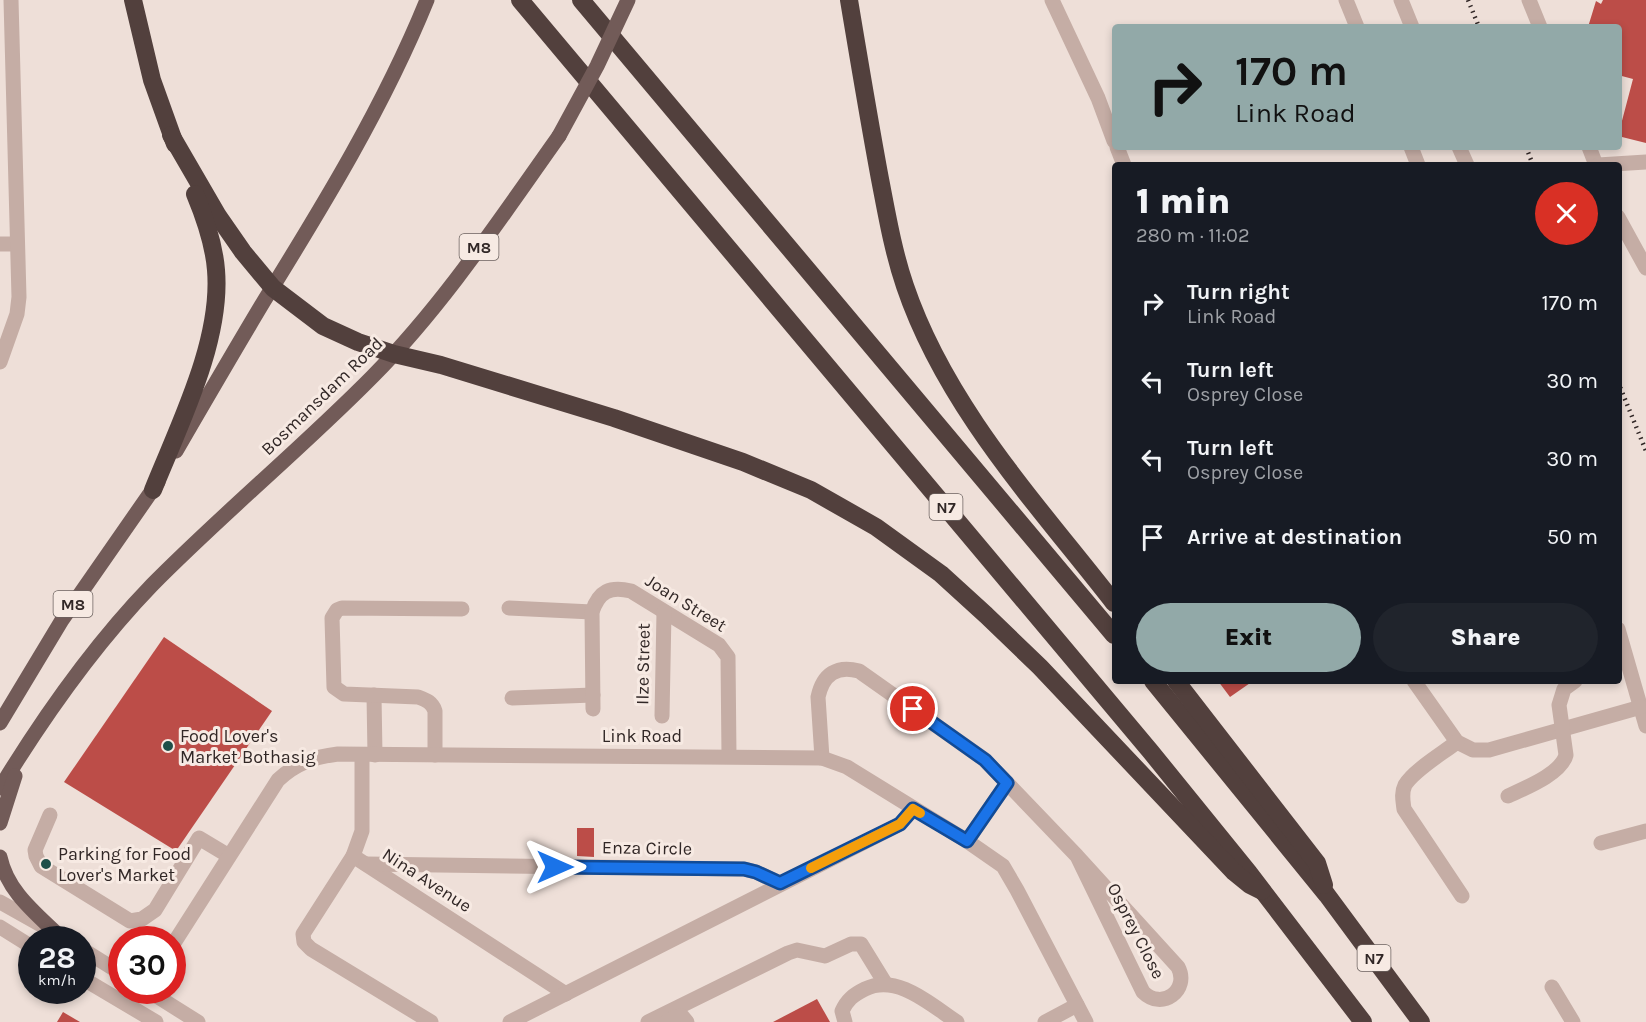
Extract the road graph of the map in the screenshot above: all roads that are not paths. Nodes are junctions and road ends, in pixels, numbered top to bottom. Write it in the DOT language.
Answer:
graph roads {
  1 [pos="11,0"];
  2 [pos="134,0"];
  3 [pos="427,0"];
  4 [pos="520,0"];
  5 [pos="582,0"];
  6 [pos="628,0"];
  7 [pos="849,0"];
  8 [pos="1052,0"];
  9 [pos="1346,0"];
  10 [pos="1401,0"];
  11 [pos="1528,0"];
  12 [pos="1356,24"];
  13 [pos="1411,24"];
  14 [pos="1539,24"];
  15 [pos="171,135"];
  16 [pos="1112,136"];
  17 [pos="1646,162"];
  18 [pos="1622,163"];
  19 [pos="1622,224"];
  20 [pos="0,244"];
  21 [pos="17,244"];
  22 [pos="1646,268"];
  23 [pos="273,288"];
  24 [pos="394,354"];
  25 [pos="0,362"];
  26 [pos="153,490"];
  27 [pos="1112,600"];
  28 [pos="509,608"];
  29 [pos="462,609"];
  30 [pos="592,612"];
  31 [pos="663,612"];
  32 [pos="1112,633"];
  33 [pos="1622,643"];
  34 [pos="1155,684"];
  35 [pos="1178,684"];
  36 [pos="1416,684"];
  37 [pos="1571,684"];
  38 [pos="374,695"];
  39 [pos="512,698"];
  40 [pos="1641,707"];
  41 [pos="662,716"];
  42 [pos="0,723"];
  43 [pos="1646,726"];
  44 [pos="1561,730"];
  45 [pos="30,740"];
  46 [pos="1457,742"];
  47 [pos="368,755"];
  48 [pos="435,755"];
  49 [pos="729,756"];
  50 [pos="822,758"];
  51 [pos="1007,783"];
  52 [pos="0,788"];
  53 [pos="1508,796"];
  54 [pos="913,809"];
  55 [pos="50,815"];
  56 [pos="0,823"];
  57 [pos="1646,831"];
  58 [pos="967,841"];
  59 [pos="1601,843"];
  60 [pos="229,856"];
  61 [pos="1077,856"];
  62 [pos="0,857"];
  63 [pos="360,860"];
  64 [pos="780,883"];
  65 [pos="1262,891"];
  66 [pos="1327,895"];
  67 [pos="1462,896"];
  68 [pos="0,903"];
  69 [pos="43,926"];
  70 [pos="51,926"];
  71 [pos="185,926"];
  72 [pos="0,927"];
  73 [pos="18,938"];
  74 [pos="885,984"];
  75 [pos="96,986"];
  76 [pos="1552,987"];
  77 [pos="566,994"];
  78 [pos="137,1004"];
  79 [pos="169,1004"];
  80 [pos="1077,1005"];
  81 [pos="134,1009"];
  82 [pos="156,1022"];
  83 [pos="198,1022"];
  84 [pos="431,1022"];
  85 [pos="510,1022"];
  86 [pos="648,1022"];
  87 [pos="666,1022"];
  88 [pos="687,1022"];
  89 [pos="845,1022"];
  90 [pos="957,1022"];
  91 [pos="1044,1022"];
  92 [pos="1086,1022"];
  93 [pos="1363,1022"];
  94 [pos="1421,1022"];
  95 [pos="1573,1022"];
  1 -- 21 [label="street"];
  2 -- 15 [label="highway"];
  3 -- 23 [label="main road, M8"];
  4 -- 65 [label="highway, N7"];
  5 -- 32 [label="highway, N7"];
  6 -- 24 [label="main road, Bosmansdam Road / M8, bridge"];
  7 -- 27 [label="highway"];
  8 -- 16 [label="street"];
  9 -- 12 [label="street"];
  10 -- 13 [label="street"];
  11 -- 14 [label="street"];
  15 -- 23 [label="highway"];
  15 -- 26 [label="highway"];
  17 -- 18 [label="street"];
  19 -- 22 [label="street"];
  20 -- 21 [label="street"];
  21 -- 25 [label="street"];
  23 -- 24 [label="highway"];
  23 -- 26 [label="main road, M8"];
  24 -- 45 [label="main road, Bosmansdam Road / M8"];
  24 -- 65 [label="highway"];
  26 -- 42 [label="main road, M8"];
  28 -- 30 [label="street"];
  29 -- 38 [label="street"];
  30 -- 31 [label="street, Joan Street"];
  30 -- 39 [label="street"];
  31 -- 41 [label="street, Ilze Street"];
  31 -- 49 [label="street, Joan Street"];
  33 -- 40 [label="street"];
  34 -- 66 [label="highway, N7"];
  35 -- 66 [label="highway"];
  36 -- 46 [label="street"];
  37 -- 44 [label="street"];
  38 -- 47 [label="street, Nina Avenue"];
  38 -- 48 [label="street"];
  40 -- 43 [label="street"];
  40 -- 44 [label="street"];
  44 -- 46 [label="street"];
  44 -- 53 [label="street"];
  45 -- 52 [label="main road, Bosmansdam Road / M8"];
  45 -- 56 [label="main road"];
  46 -- 67 [label="street"];
  47 -- 48 [label="street, Link Road"];
  47 -- 60 [label="street, Link Road"];
  47 -- 63 [label="street, Nina Avenue"];
  48 -- 49 [label="street, Link Road"];
  49 -- 50 [label="street, Link Road"];
  50 -- 51 [label="street, Osprey Close"];
  50 -- 54 [label="street, Link Road"];
  51 -- 58 [label="street"];
  51 -- 61 [label="street, Osprey Close"];
  54 -- 58 [label="street, Link Road"];
  54 -- 64 [label="street"];
  55 -- 60 [label="street"];
  57 -- 59 [label="street"];
  58 -- 80 [label="street, Link Road"];
  60 -- 71 [label="street, Link Road"];
  61 -- 61 [label="street, Osprey Close"];
  62 -- 70 [label="main road"];
  63 -- 64 [label="street, Enza Circle"];
  63 -- 77 [label="street, Nina Avenue"];
  63 -- 84 [label="street"];
  64 -- 77 [label="street"];
  65 -- 93 [label="highway, N7"];
  66 -- 94 [label="highway, N7"];
  68 -- 69 [label="street"];
  72 -- 73 [label="street"];
  74 -- 86 [label="street"];
  74 -- 89 [label="street"];
  74 -- 90 [label="street"];
  75 -- 81 [label="street"];
  76 -- 95 [label="street"];
  77 -- 85 [label="street"];
  78 -- 81 [label="street"];
  79 -- 83 [label="street"];
  80 -- 91 [label="street"];
  80 -- 92 [label="street, Link Road"];
  81 -- 82 [label="street"];
  87 -- 88 [label="street"];
}
